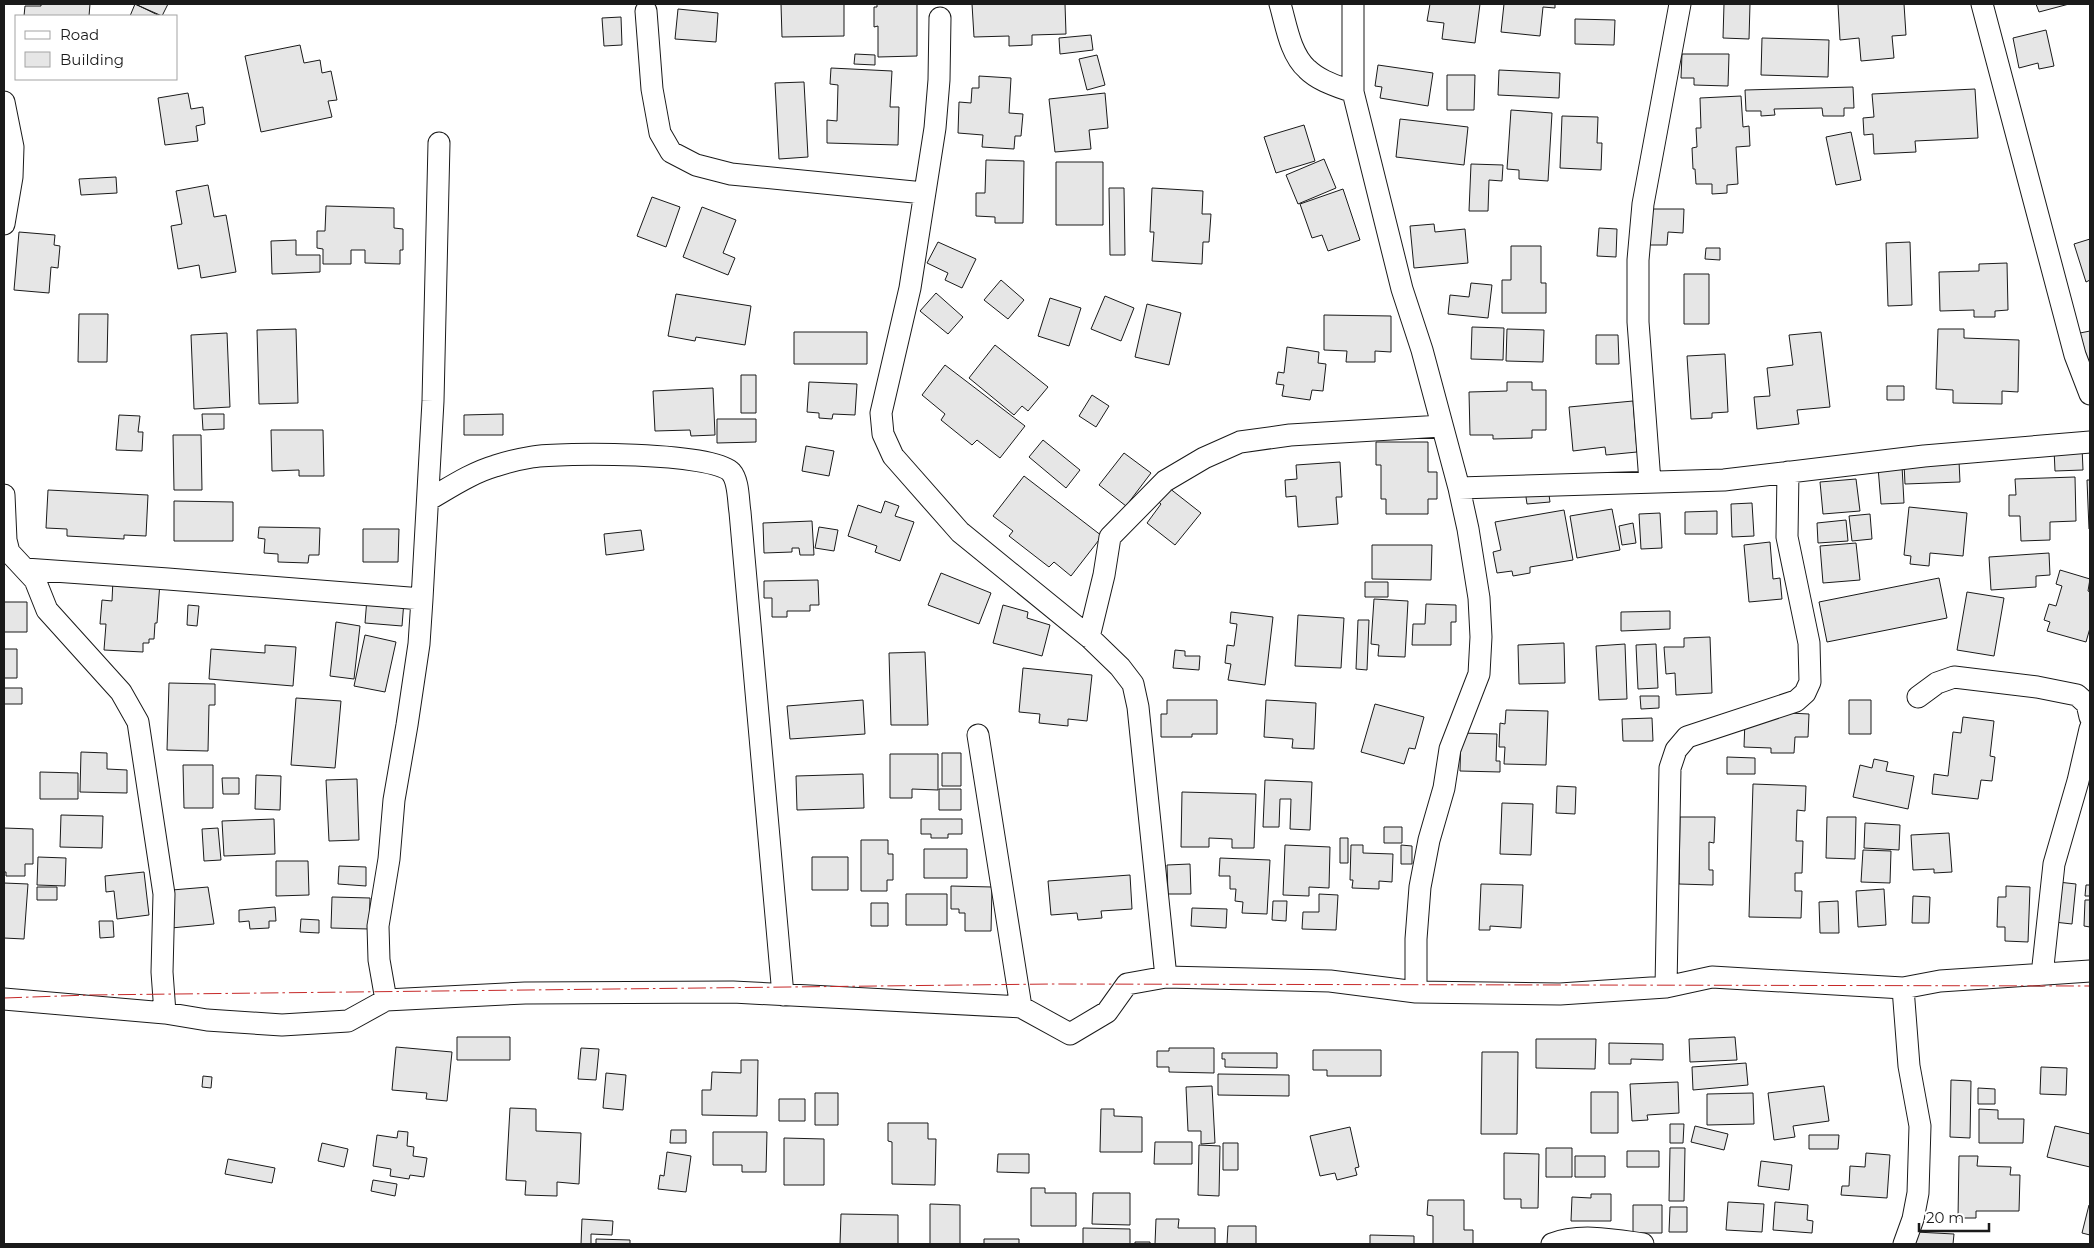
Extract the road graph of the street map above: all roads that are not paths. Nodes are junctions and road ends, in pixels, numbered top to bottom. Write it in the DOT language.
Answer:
graph roads {
  1 [pos="1280,4"];
  2 [pos="1353,4"];
  3 [pos="1680,4"];
  4 [pos="1982,4"];
  5 [pos="646,11"];
  6 [pos="940,18"];
  7 [pos="1353,92"];
  8 [pos="4,102"];
  9 [pos="439,143"];
  10 [pos="924,193"];
  11 [pos="4,224"];
  12 [pos="2090,394"];
  13 [pos="1442,426"];
  14 [pos="2090,442"];
  15 [pos="1788,472"];
  16 [pos="1650,482"];
  17 [pos="1459,488"];
  18 [pos="4,495"];
  19 [pos="428,500"];
  20 [pos="25,570"];
  21 [pos="422,600"];
  22 [pos="1089,637"];
  23 [pos="1918,697"];
  24 [pos="2090,717"];
  25 [pos="2090,729"];
  26 [pos="978,736"];
  27 [pos="2090,972"];
  28 [pos="2042,975"];
  29 [pos="1166,977"];
  30 [pos="1666,987"];
  31 [pos="1903,988"];
  32 [pos="1416,992"];
  33 [pos="783,995"];
  34 [pos="4,999"];
  35 [pos="386,1000"];
  36 [pos="1022,1007"];
  37 [pos="164,1013"];
  38 [pos="1552,1244"];
  39 [pos="1643,1244"];
  40 [pos="1904,1244"];
  1 -- 7 [label="street"];
  2 -- 7 [label="street"];
  3 -- 16 [label="street"];
  4 -- 12 [label="street"];
  5 -- 10 [label="street"];
  6 -- 10 [label="street"];
  7 -- 13 [label="street"];
  8 -- 11 [label="street"];
  9 -- 19 [label="street"];
  10 -- 22 [label="street"];
  13 -- 17 [label="street"];
  13 -- 22 [label="street"];
  14 -- 15 [label="street"];
  15 -- 16 [label="street"];
  15 -- 30 [label="street"];
  16 -- 17 [label="street"];
  17 -- 32 [label="street"];
  18 -- 20 [label="street"];
  19 -- 21 [label="street"];
  19 -- 33 [label="street"];
  20 -- 21 [label="street"];
  20 -- 37 [label="street"];
  21 -- 35 [label="street"];
  22 -- 29 [label="street"];
  23 -- 24 [label="street"];
  25 -- 28 [label="street"];
  26 -- 36 [label="street"];
  27 -- 28 [label="street"];
  28 -- 31 [label="street"];
  29 -- 32 [label="street"];
  29 -- 36 [label="street"];
  30 -- 31 [label="street"];
  30 -- 32 [label="street"];
  31 -- 40 [label="street"];
  33 -- 35 [label="street"];
  33 -- 36 [label="street"];
  34 -- 37 [label="street"];
  35 -- 37 [label="street"];
  38 -- 39 [label="street"];
}
